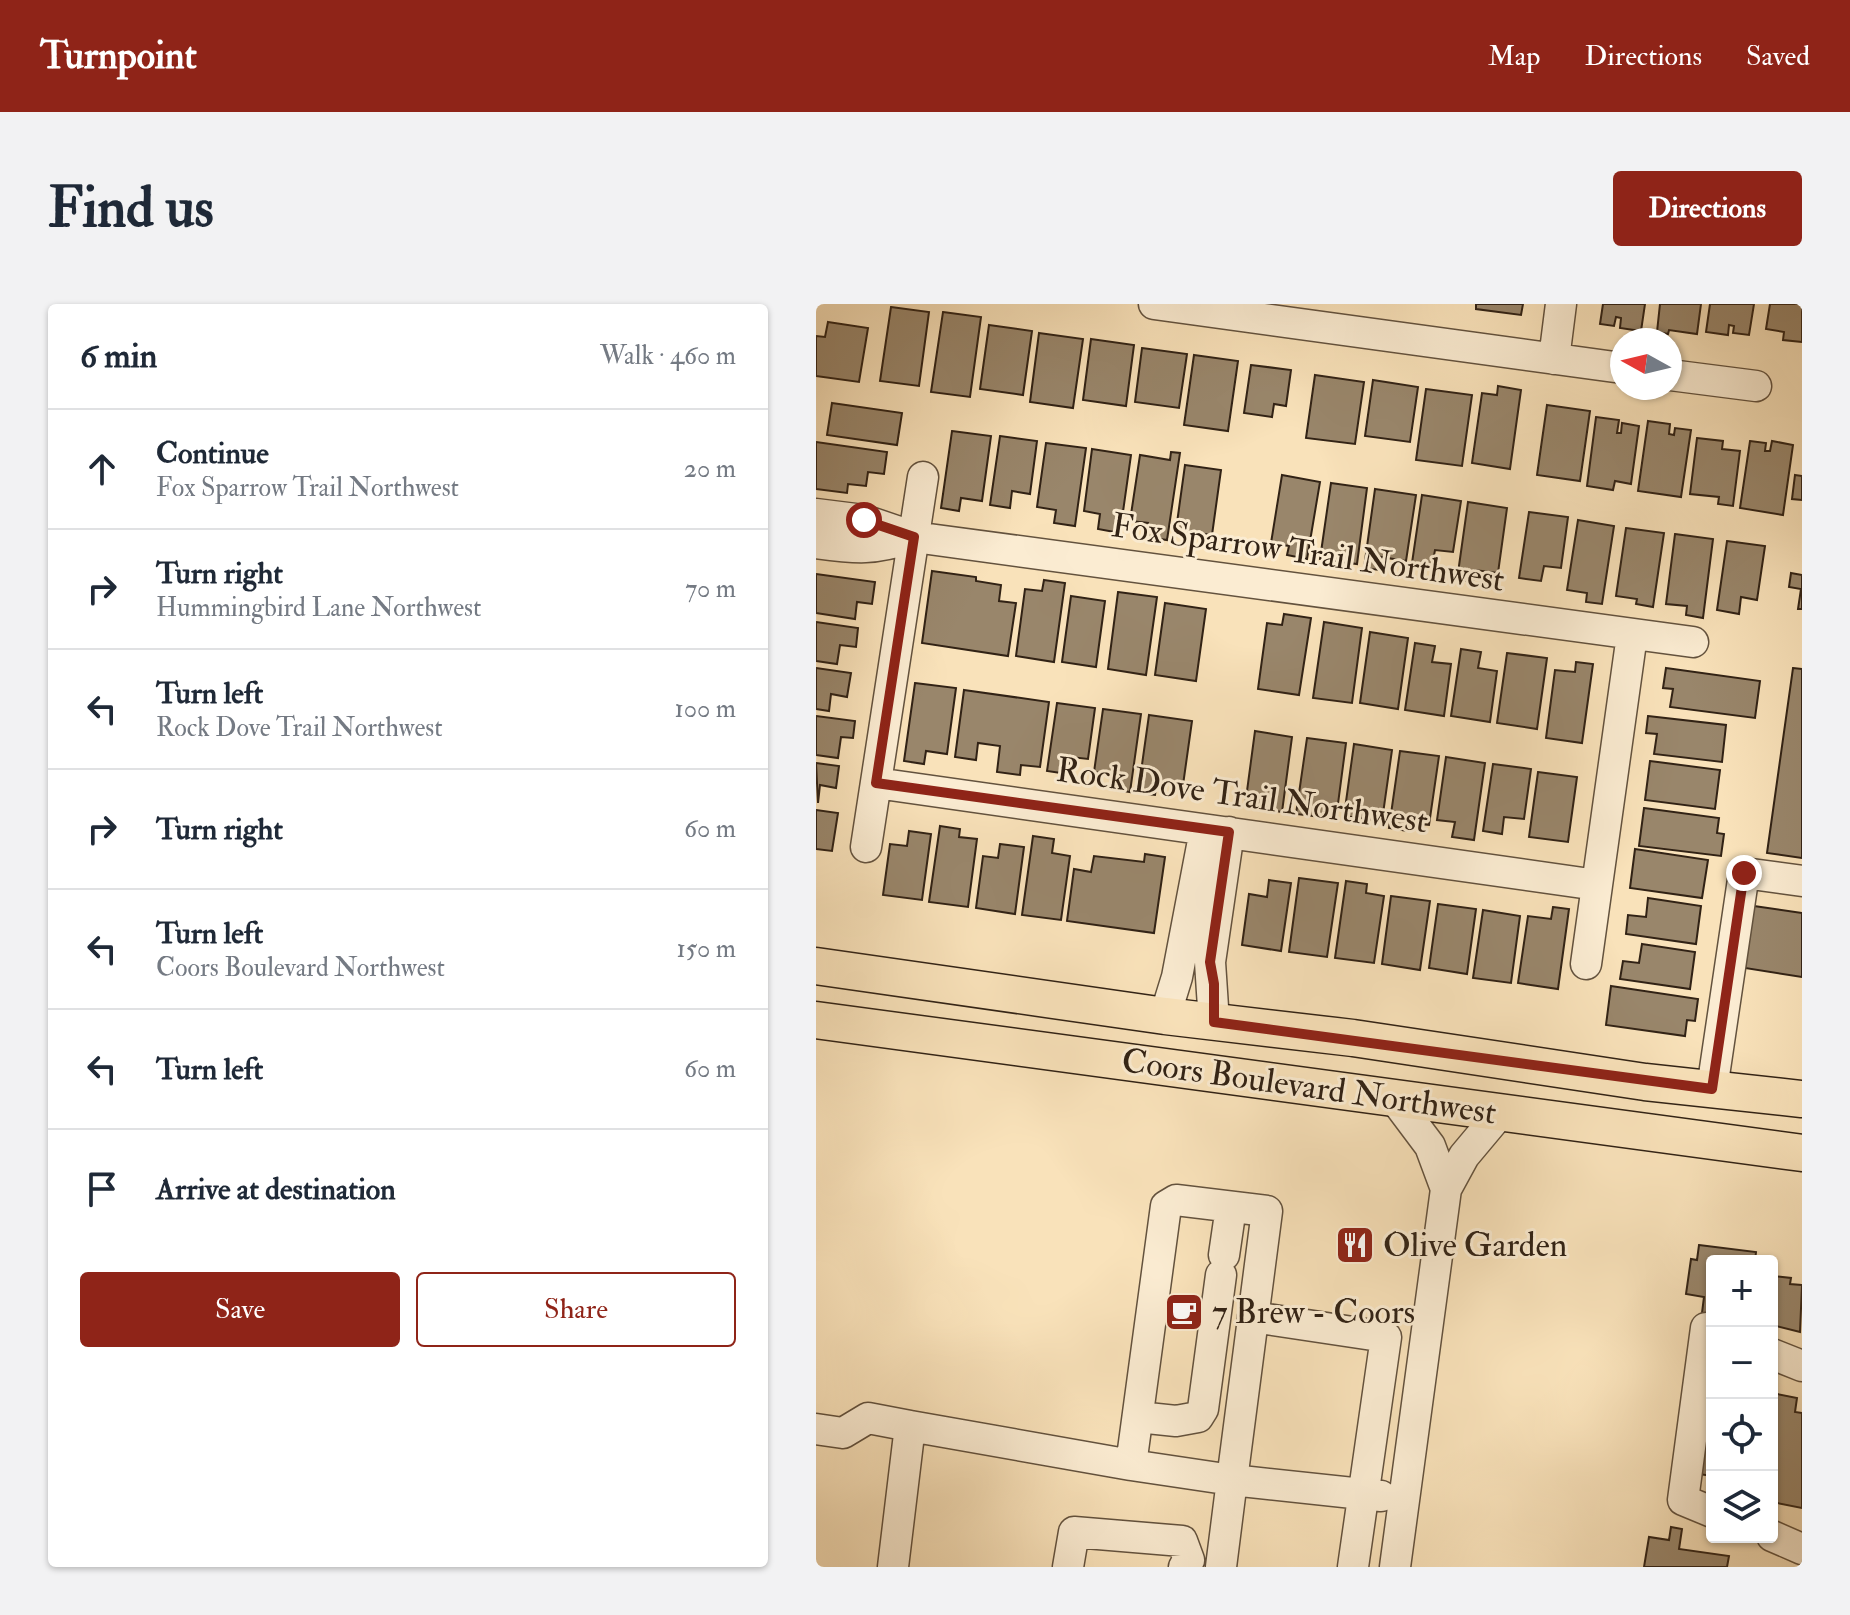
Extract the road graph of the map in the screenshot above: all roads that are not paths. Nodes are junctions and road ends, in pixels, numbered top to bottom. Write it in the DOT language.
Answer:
graph roads {
  1 [pos="1154,304"];
  2 [pos="1561,304"];
  3 [pos="1286,313"];
  4 [pos="1554,359"];
  5 [pos="1610,366"];
  6 [pos="1682,377"];
  7 [pos="1756,386"];
  8 [pos="923,477"];
  9 [pos="816,514"];
  10 [pos="914,537"];
  11 [pos="816,543"];
  12 [pos="1632,635"];
  13 [pos="1693,642"];
  14 [pos="876,783"];
  15 [pos="1217,831"];
  16 [pos="866,847"];
  17 [pos="1802,881"];
  18 [pos="1597,885"];
  19 [pos="816,942"];
  20 [pos="1586,964"];
  21 [pos="816,966"];
  22 [pos="1019,996"];
  23 [pos="1165,1016"];
  24 [pos="816,1020"];
  25 [pos="1214,1022"];
  26 [pos="1712,1089"];
  27 [pos="1394,1098"];
  28 [pos="1802,1099"];
  29 [pos="1500,1113"];
  30 [pos="1802,1153"];
  31 [pos="1446,1189"];
  32 [pos="1231,1207"];
  33 [pos="1253,1317"];
  34 [pos="1706,1349"];
  35 [pos="1778,1356"];
  36 [pos="1802,1366"];
  37 [pos="1138,1417"];
  38 [pos="910,1426"];
  39 [pos="816,1429"];
  40 [pos="1131,1465"];
  41 [pos="1232,1480"];
  42 [pos="1363,1495"];
  43 [pos="1404,1499"];
  44 [pos="1706,1510"];
  45 [pos="1778,1539"];
  46 [pos="1802,1549"];
  47 [pos="1186,1564"];
  48 [pos="1221,1564"];
  49 [pos="893,1567"];
  50 [pos="1068,1567"];
  51 [pos="1353,1567"];
  52 [pos="1395,1567"];
  1 -- 3 [label="street"];
  2 -- 4 [label="street"];
  3 -- 4 [label="street"];
  4 -- 5 [label="street"];
  6 -- 7 [label="street"];
  8 -- 10 [label="street"];
  9 -- 10 [label="street, Fox Sparrow Trail Northwest"];
  10 -- 11 [label="street, Fox Sparrow Trail Northwest"];
  10 -- 12 [label="street, Fox Sparrow Trail Northwest"];
  10 -- 14 [label="street"];
  12 -- 13 [label="street, Fox Sparrow Trail Northwest"];
  12 -- 18 [label="street"];
  14 -- 15 [label="street, Rock Dove Trail Northwest"];
  14 -- 16 [label="street"];
  15 -- 18 [label="street, Rock Dove Trail Northwest"];
  15 -- 23 [label="street"];
  15 -- 25 [label="street"];
  17 -- 26 [label="street"];
  18 -- 20 [label="street"];
  19 -- 22 [label="main road"];
  21 -- 22 [label="main road, Coors Boulevard Northwest"];
  22 -- 23 [label="main road, Coors Boulevard Northwest"];
  23 -- 25 [label="main road, Coors Boulevard Northwest"];
  24 -- 27 [label="main road, Coors Boulevard Northwest"];
  25 -- 26 [label="main road, Coors Boulevard Northwest"];
  26 -- 28 [label="main road, Coors Boulevard Northwest"];
  27 -- 29 [label="main road, Coors Boulevard Northwest"];
  27 -- 31 [label="street"];
  29 -- 30 [label="main road, Coors Boulevard Northwest"];
  29 -- 31 [label="street"];
  31 -- 43 [label="street"];
  32 -- 33 [label="street"];
  32 -- 37 [label="street"];
  32 -- 37 [label="street"];
  33 -- 41 [label="street"];
  33 -- 42 [label="street"];
  34 -- 44 [label="street"];
  35 -- 36 [label="street"];
  37 -- 40 [label="street"];
  38 -- 39 [label="street"];
  38 -- 40 [label="street"];
  38 -- 49 [label="street"];
  40 -- 41 [label="street"];
  41 -- 42 [label="street"];
  41 -- 48 [label="street"];
  42 -- 43 [label="street"];
  42 -- 51 [label="street"];
  43 -- 52 [label="street"];
  45 -- 46 [label="street"];
  47 -- 48 [label="street"];
  47 -- 50 [label="street"];
}
